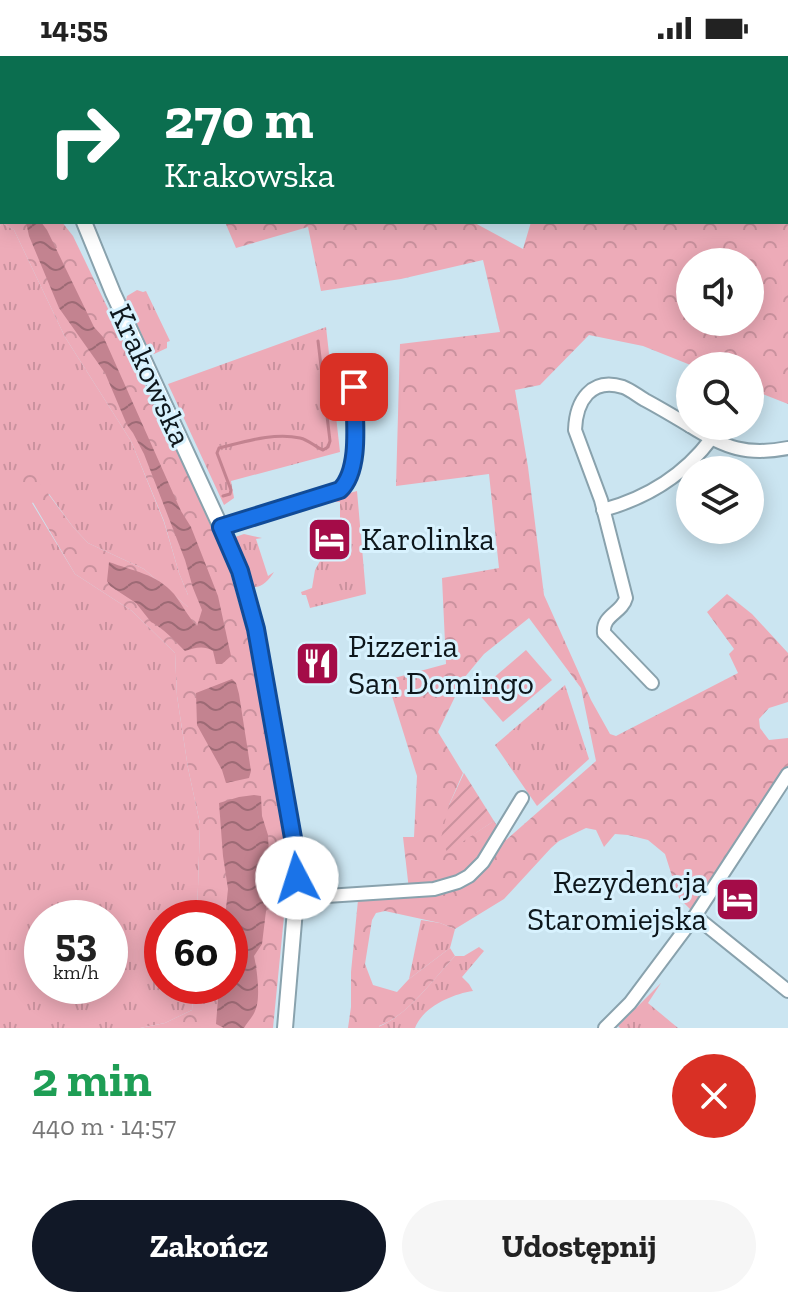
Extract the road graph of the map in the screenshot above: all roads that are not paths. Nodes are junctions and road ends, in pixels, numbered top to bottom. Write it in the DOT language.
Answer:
graph roads {
  1 [pos="85,224"];
  2 [pos="354,387"];
  3 [pos="676,418"];
  4 [pos="710,440"];
  5 [pos="713,440"];
  6 [pos="788,448"];
  7 [pos="603,510"];
  8 [pos="221,527"];
  9 [pos="652,683"];
  10 [pos="788,774"];
  11 [pos="522,798"];
  12 [pos="296,898"];
  13 [pos="695,916"];
  14 [pos="788,991"];
  15 [pos="285,1028"];
  16 [pos="605,1028"];
  1 -- 8 [label="main road, Krakowska"];
  2 -- 8 [label="street"];
  3 -- 7 [label="street"];
  4 -- 7 [label="street"];
  5 -- 6 [label="street"];
  7 -- 9 [label="street"];
  8 -- 12 [label="main road, Krakowska"];
  10 -- 13 [label="street"];
  11 -- 12 [label="street"];
  12 -- 15 [label="main road, Krakowska"];
  13 -- 14 [label="street"];
  13 -- 16 [label="street"];
}
